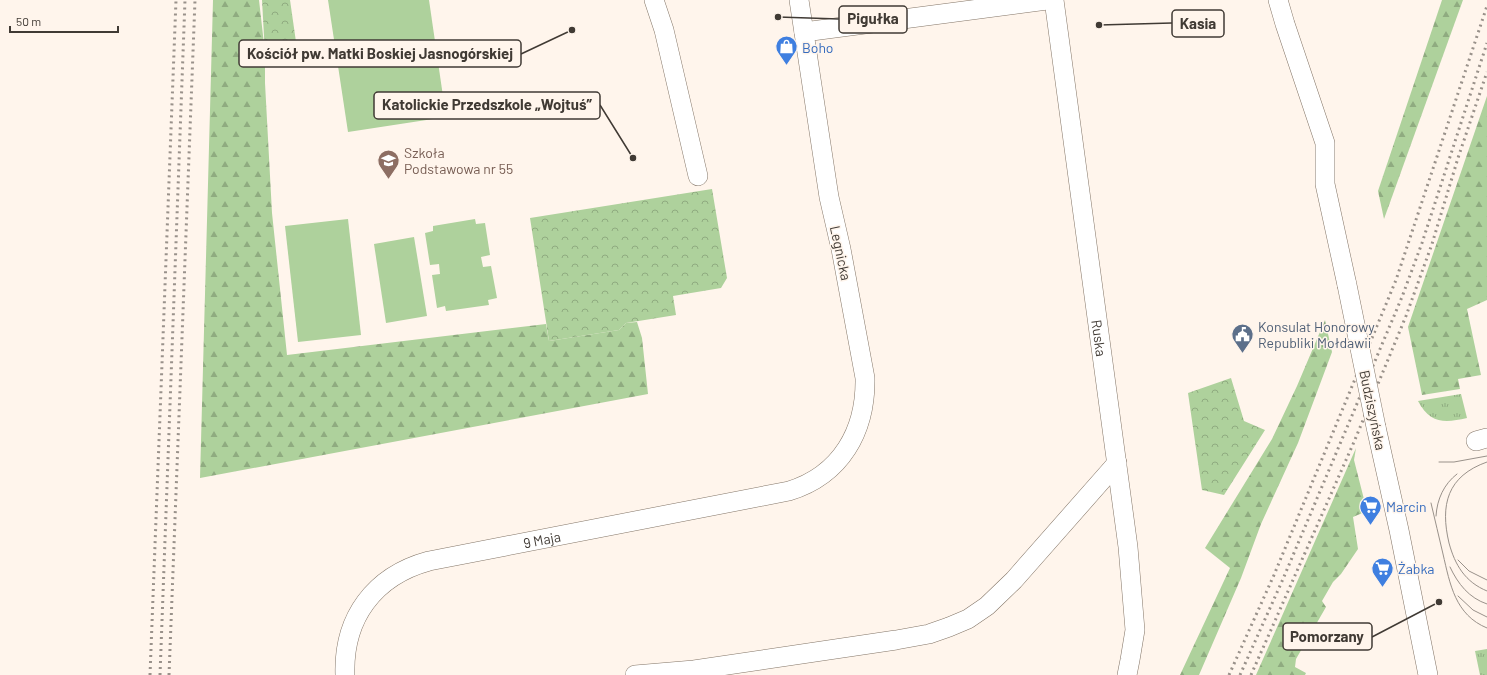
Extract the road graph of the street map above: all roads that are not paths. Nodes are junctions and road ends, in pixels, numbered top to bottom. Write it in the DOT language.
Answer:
graph roads {
  1 [pos="654,0"];
  2 [pos="799,0"];
  3 [pos="1047,0"];
  4 [pos="1054,0"];
  5 [pos="1278,0"];
  6 [pos="804,32"];
  7 [pos="698,176"];
  8 [pos="1117,463"];
  9 [pos="806,485"];
  10 [pos="695,673"];
  11 [pos="345,675"];
  12 [pos="635,675"];
  13 [pos="1127,675"];
  14 [pos="1428,675"];
  1 -- 7 [label="street"];
  2 -- 6 [label="street, Legnicka"];
  3 -- 6 [label="street"];
  4 -- 8 [label="street, Ruska"];
  5 -- 14 [label="street, Budziszyńska, bridge"];
  6 -- 9 [label="street, Legnicka"];
  8 -- 10 [label="street"];
  8 -- 13 [label="street, Ruska"];
  9 -- 11 [label="street, 9 Maja"];
  10 -- 12 [label="street"];
}
